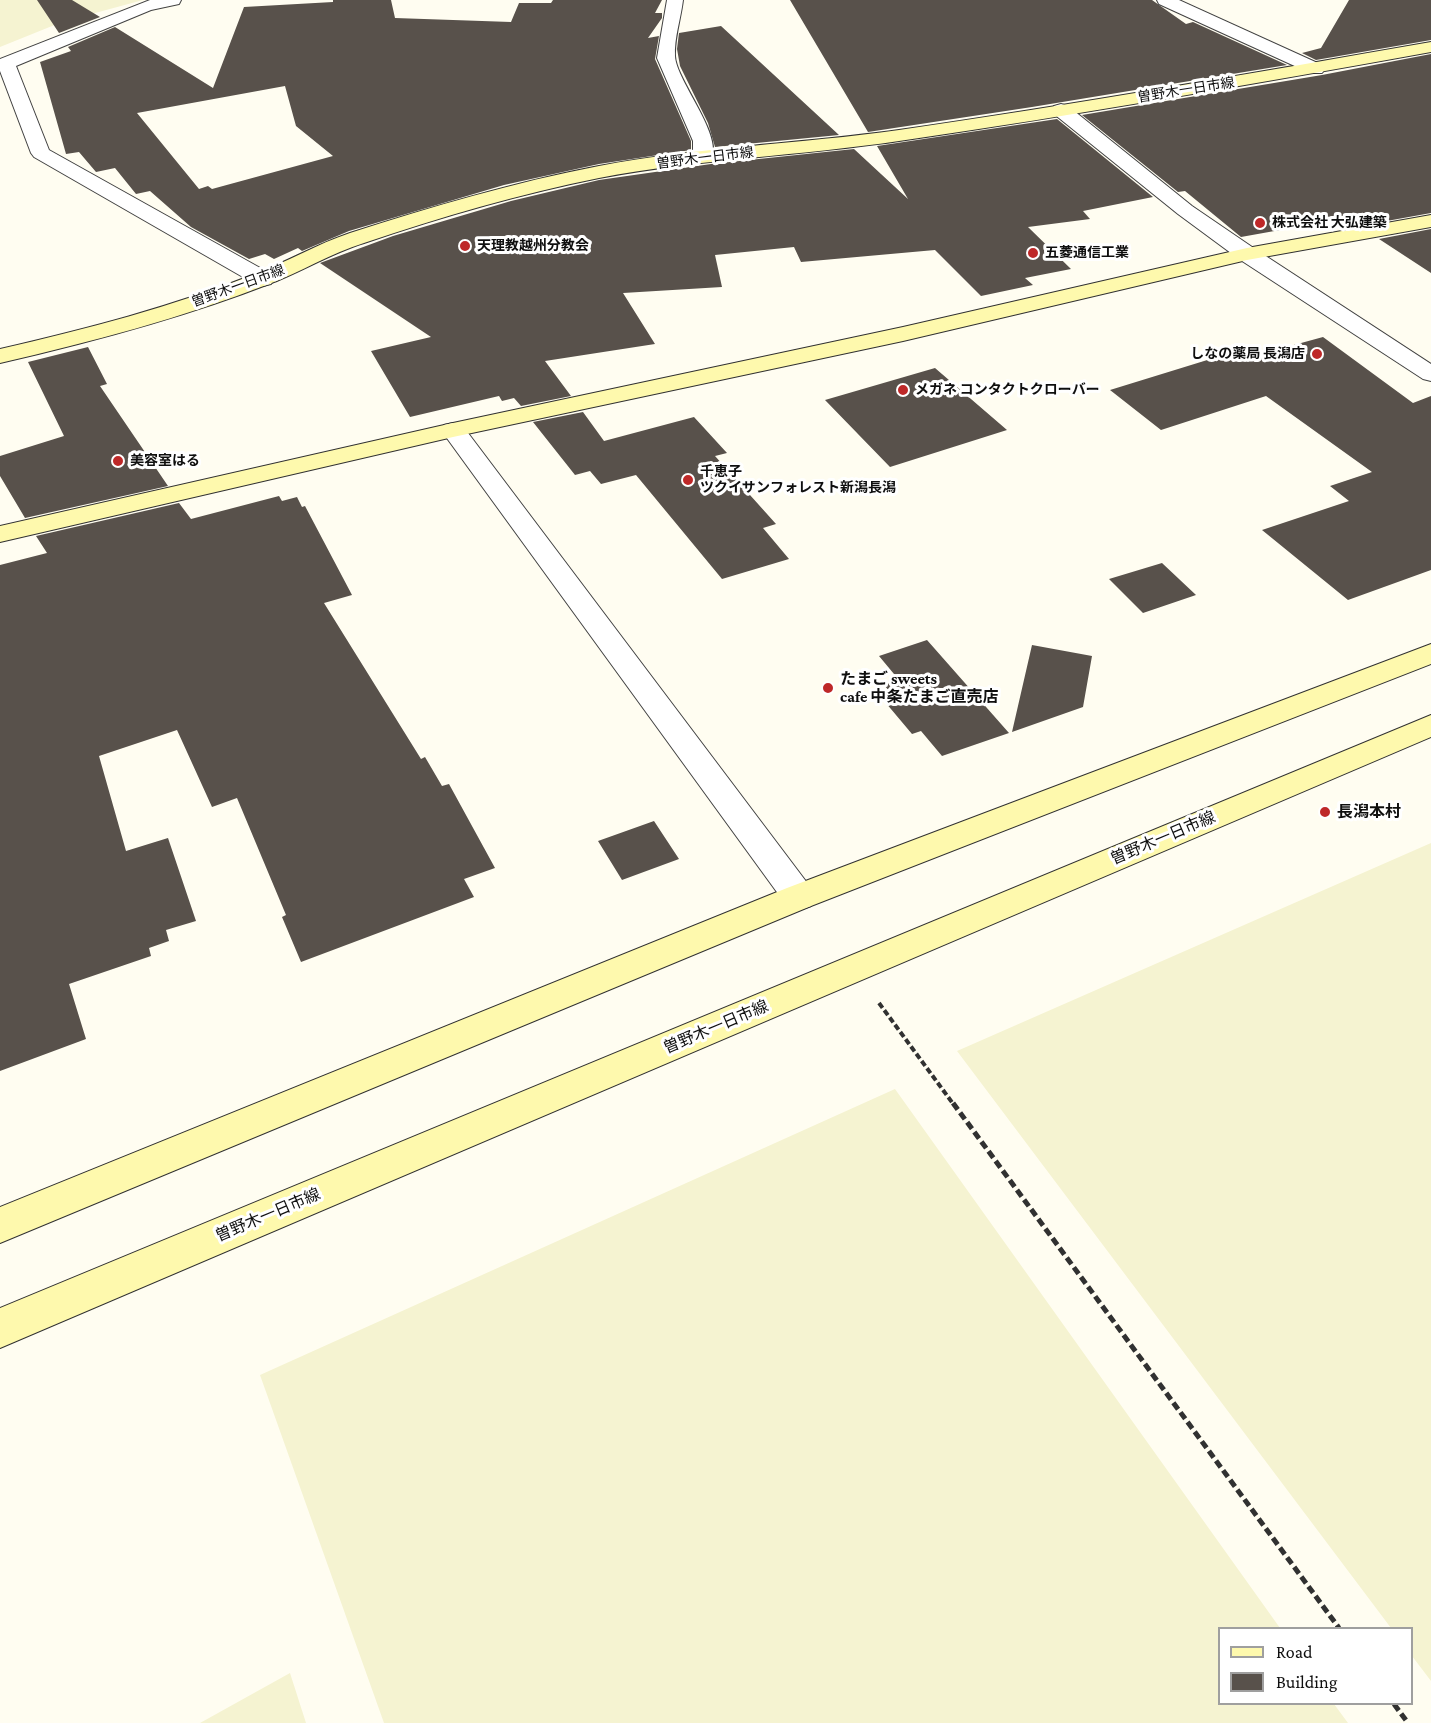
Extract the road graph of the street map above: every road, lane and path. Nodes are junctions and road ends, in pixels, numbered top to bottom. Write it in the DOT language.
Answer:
graph roads {
  1 [pos="173,0"];
  2 [pos="675,0"];
  3 [pos="1165,0"];
  4 [pos="144,3"];
  5 [pos="1431,47"];
  6 [pos="3,65"];
  7 [pos="1316,69"];
  8 [pos="1061,110"];
  9 [pos="703,157"];
  10 [pos="1431,221"];
  11 [pos="1247,254"];
  12 [pos="263,279"];
  13 [pos="0,357"];
  14 [pos="1431,374"];
  15 [pos="453,430"];
  16 [pos="0,534"];
  17 [pos="1431,653"];
  18 [pos="1431,725"];
  19 [pos="799,897"];
  20 [pos="853,969"];
  21 [pos="0,1224"];
  22 [pos="0,1328"];
  23 [pos="1337,1627"];
  24 [pos="1395,1705"];
  25 [pos="1408,1723"];
  1 -- 4 [label="street"];
  2 -- 9 [label="street"];
  3 -- 7 [label="street"];
  4 -- 6 [label="street"];
  5 -- 7 [label="main road, 曽野木一日市線"];
  6 -- 12 [label="street"];
  7 -- 8 [label="main road, 曽野木一日市線"];
  8 -- 9 [label="main road, 曽野木一日市線"];
  8 -- 11 [label="street"];
  9 -- 12 [label="main road, 曽野木一日市線"];
  10 -- 11 [label="main road"];
  11 -- 14 [label="street"];
  11 -- 15 [label="main road"];
  12 -- 13 [label="main road, 曽野木一日市線"];
  15 -- 16 [label="main road"];
  15 -- 19 [label="street"];
  17 -- 19 [label="main road"];
  18 -- 20 [label="main road, 曽野木一日市線"];
  19 -- 21 [label="main road"];
  20 -- 22 [label="main road, 曽野木一日市線"];
  20 -- 23 [label="path"];
  24 -- 25 [label="path"];
}
